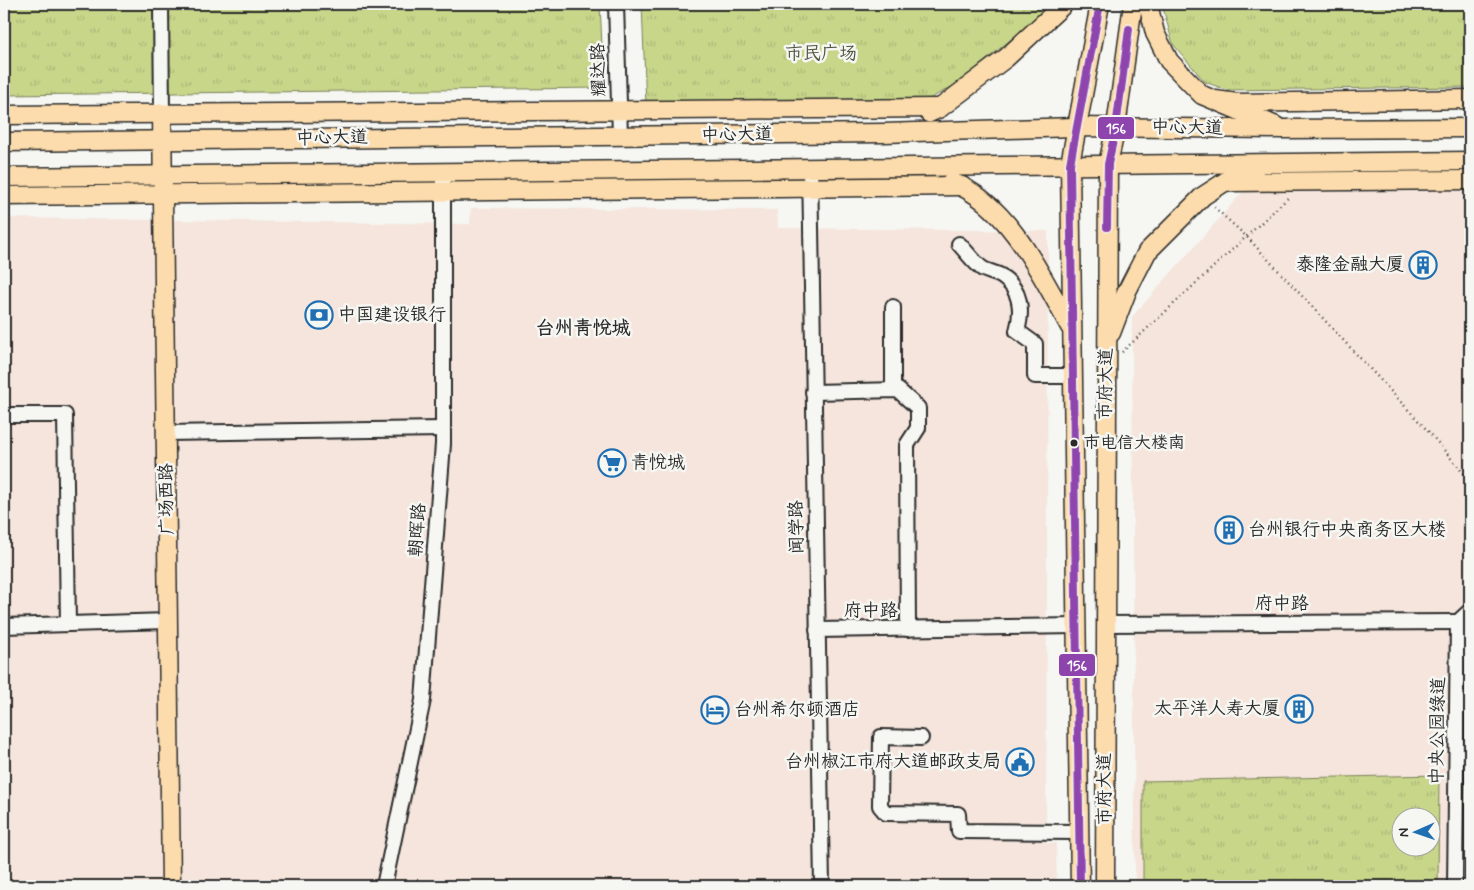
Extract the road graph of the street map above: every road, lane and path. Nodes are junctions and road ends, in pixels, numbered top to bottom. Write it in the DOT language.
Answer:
graph roads {
  1 [pos="161,4"];
  2 [pos="616,4"];
  3 [pos="1064,4"];
  4 [pos="1100,4"];
  5 [pos="1133,4"];
  6 [pos="1148,4"];
  7 [pos="1470,99"];
  8 [pos="1215,100"];
  9 [pos="940,108"];
  10 [pos="619,111"];
  11 [pos="162,113"];
  12 [pos="4,115"];
  13 [pos="1076,127"];
  14 [pos="1116,127"];
  15 [pos="1470,128"];
  16 [pos="1284,130"];
  17 [pos="884,133"];
  18 [pos="620,136"];
  19 [pos="162,140"];
  20 [pos="4,142"];
  21 [pos="1470,161"];
  22 [pos="1268,163"];
  23 [pos="1070,164"];
  24 [pos="1108,164"];
  25 [pos="888,166"];
  26 [pos="810,168"];
  27 [pos="443,172"];
  28 [pos="162,176"];
  29 [pos="4,177"];
  30 [pos="1470,180"];
  31 [pos="1306,181"];
  32 [pos="1225,182"];
  33 [pos="962,186"];
  34 [pos="810,188"];
  35 [pos="444,191"];
  36 [pos="162,194"];
  37 [pos="4,196"];
  38 [pos="1203,196"];
  39 [pos="1247,237"];
  40 [pos="959,244"];
  41 [pos="893,307"];
  42 [pos="1072,330"];
  43 [pos="1107,343"];
  44 [pos="1106,367"];
  45 [pos="1073,376"];
  46 [pos="893,390"];
  47 [pos="814,392"];
  48 [pos="4,415"];
  49 [pos="443,429"];
  50 [pos="166,433"];
  51 [pos="1470,481"];
  52 [pos="1470,611"];
  53 [pos="168,621"];
  54 [pos="1458,622"];
  55 [pos="68,624"];
  56 [pos="1106,624"];
  57 [pos="4,626"];
  58 [pos="1076,626"];
  59 [pos="908,629"];
  60 [pos="817,630"];
  61 [pos="921,738"];
  62 [pos="1079,832"];
  63 [pos="172,886"];
  64 [pos="384,886"];
  65 [pos="822,886"];
  66 [pos="1080,886"];
  67 [pos="1105,886"];
  68 [pos="1455,886"];
  1 -- 11 [label="street"];
  2 -- 10 [label="street, 耀达路"];
  3 -- 9 [label="main road"];
  4 -- 13 [label="main road, 市府大道"];
  5 -- 14 [label="main road, 市府大道"];
  6 -- 8 [label="main road"];
  7 -- 8 [label="main road"];
  8 -- 16 [label="main road"];
  9 -- 10 [label="main road"];
  9 -- 17 [label="main road"];
  10 -- 11 [label="main road"];
  10 -- 18 [label="street, 耀达路"];
  11 -- 12 [label="main road"];
  11 -- 19 [label="main road, 广场西路"];
  13 -- 14 [label="main road, 中心大道"];
  13 -- 17 [label="main road, 中心大道"];
  13 -- 23 [label="main road, 市府大道"];
  14 -- 16 [label="main road, 中心大道"];
  14 -- 24 [label="main road, 市府大道"];
  15 -- 16 [label="main road, 中心大道"];
  17 -- 18 [label="main road, 中心大道"];
  18 -- 19 [label="main road, 中心大道"];
  19 -- 20 [label="main road, 中心大道"];
  19 -- 28 [label="main road, 广场西路"];
  21 -- 22 [label="main road, 中心大道"];
  22 -- 24 [label="main road, 中心大道"];
  22 -- 32 [label="main road"];
  23 -- 24 [label="main road, 中心大道"];
  23 -- 25 [label="main road, 中心大道"];
  23 -- 42 [label="main road, 市府大道"];
  24 -- 43 [label="main road, 市府大道"];
  25 -- 26 [label="main road, 中心大道"];
  25 -- 33 [label="main road"];
  26 -- 27 [label="main road, 中心大道"];
  26 -- 34 [label="street, 闻学路"];
  27 -- 28 [label="main road, 中心大道"];
  27 -- 35 [label="street, 朝晖路"];
  28 -- 29 [label="main road, 中心大道"];
  28 -- 36 [label="main road, 广场西路"];
  30 -- 31 [label="main road"];
  31 -- 32 [label="main road"];
  31 -- 39 [label="path"];
  32 -- 38 [label="main road"];
  33 -- 34 [label="main road"];
  33 -- 42 [label="main road"];
  34 -- 35 [label="main road"];
  34 -- 47 [label="street, 闻学路"];
  35 -- 36 [label="main road"];
  35 -- 49 [label="street, 朝晖路"];
  36 -- 37 [label="main road"];
  36 -- 50 [label="main road, 广场西路"];
  38 -- 39 [label="path"];
  38 -- 43 [label="main road"];
  39 -- 44 [label="path"];
  39 -- 51 [label="path"];
  40 -- 45 [label="street"];
  41 -- 46 [label="street"];
  42 -- 45 [label="main road, 市府大道"];
  43 -- 44 [label="main road, 市府大道"];
  44 -- 56 [label="main road, 市府大道"];
  45 -- 58 [label="main road, 市府大道"];
  46 -- 47 [label="street"];
  46 -- 59 [label="street"];
  47 -- 60 [label="street, 闻学路"];
  48 -- 55 [label="street"];
  49 -- 50 [label="street"];
  49 -- 64 [label="street, 朝晖路"];
  50 -- 53 [label="main road, 广场西路"];
  52 -- 54 [label="street"];
  53 -- 55 [label="street"];
  53 -- 63 [label="main road, 广场西路"];
  54 -- 56 [label="street, 府中路"];
  54 -- 68 [label="street, 中央公园绿道"];
  55 -- 57 [label="street"];
  56 -- 67 [label="main road, 市府大道"];
  58 -- 59 [label="street, 府中路"];
  58 -- 62 [label="main road, 市府大道"];
  59 -- 60 [label="street, 府中路"];
  60 -- 65 [label="street, 闻学路"];
  61 -- 62 [label="street"];
  62 -- 66 [label="main road, 市府大道"];
}
